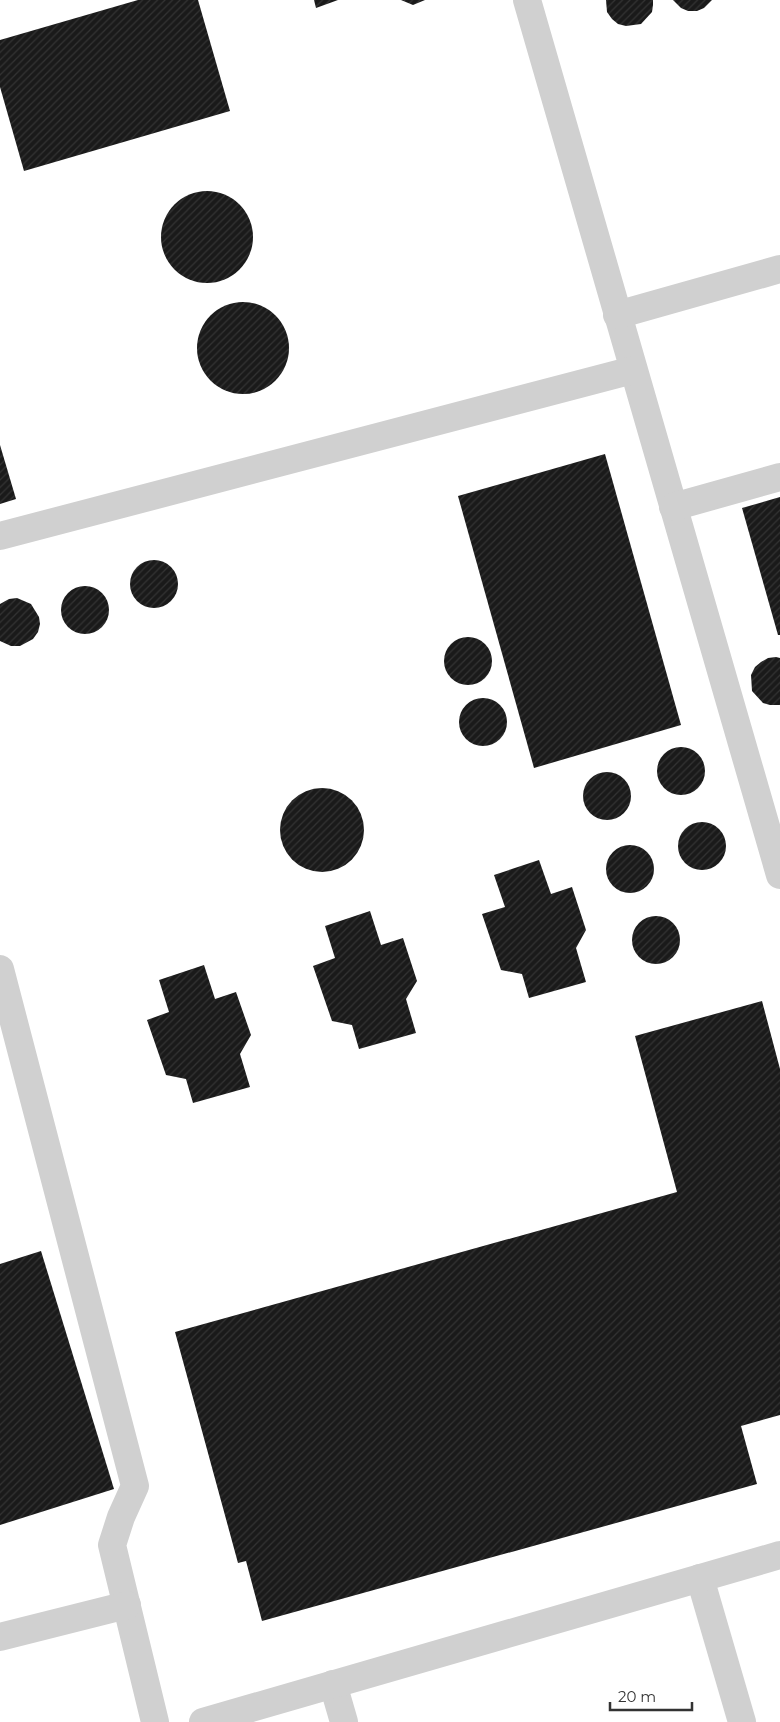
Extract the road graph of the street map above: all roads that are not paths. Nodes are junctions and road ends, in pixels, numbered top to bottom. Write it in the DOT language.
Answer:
graph roads {
  1 [pos="527,0"];
  2 [pos="780,269"];
  3 [pos="617,315"];
  4 [pos="633,370"];
  5 [pos="780,477"];
  6 [pos="673,507"];
  7 [pos="0,536"];
  8 [pos="780,875"];
  9 [pos="0,969"];
  10 [pos="780,1555"];
  11 [pos="700,1578"];
  12 [pos="127,1605"];
  13 [pos="0,1637"];
  14 [pos="332,1684"];
  15 [pos="155,1722"];
  16 [pos="202,1722"];
  17 [pos="344,1722"];
  18 [pos="742,1722"];
  1 -- 3 [label="lane"];
  2 -- 3 [label="lane"];
  3 -- 4 [label="lane"];
  4 -- 6 [label="lane"];
  4 -- 7 [label="lane"];
  5 -- 6 [label="lane"];
  6 -- 8 [label="lane"];
  9 -- 12 [label="lane"];
  10 -- 11 [label="lane"];
  11 -- 14 [label="lane"];
  11 -- 18 [label="lane"];
  12 -- 13 [label="lane"];
  12 -- 15 [label="lane"];
  14 -- 16 [label="lane"];
  14 -- 17 [label="lane"];
}
